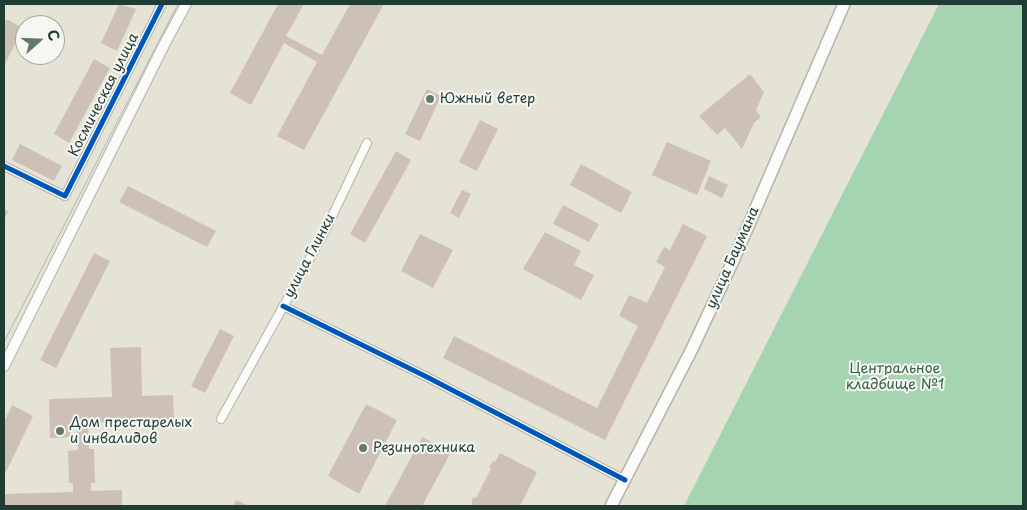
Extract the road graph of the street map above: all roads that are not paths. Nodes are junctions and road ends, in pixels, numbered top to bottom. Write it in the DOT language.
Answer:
graph roads {
  1 [pos="162,4"];
  2 [pos="186,4"];
  3 [pos="844,4"];
  4 [pos="367,143"];
  5 [pos="4,166"];
  6 [pos="283,306"];
  7 [pos="4,366"];
  8 [pos="221,419"];
  9 [pos="625,480"];
  10 [pos="611,506"];
  1 -- 5 [label="street, Космическая улица"];
  2 -- 7 [label="main road"];
  3 -- 9 [label="main road, улица Баумана"];
  4 -- 6 [label="street, улица Глинки"];
  6 -- 8 [label="street, улица Глинки"];
  6 -- 9 [label="street"];
  9 -- 10 [label="main road, улица Баумана"];
}
